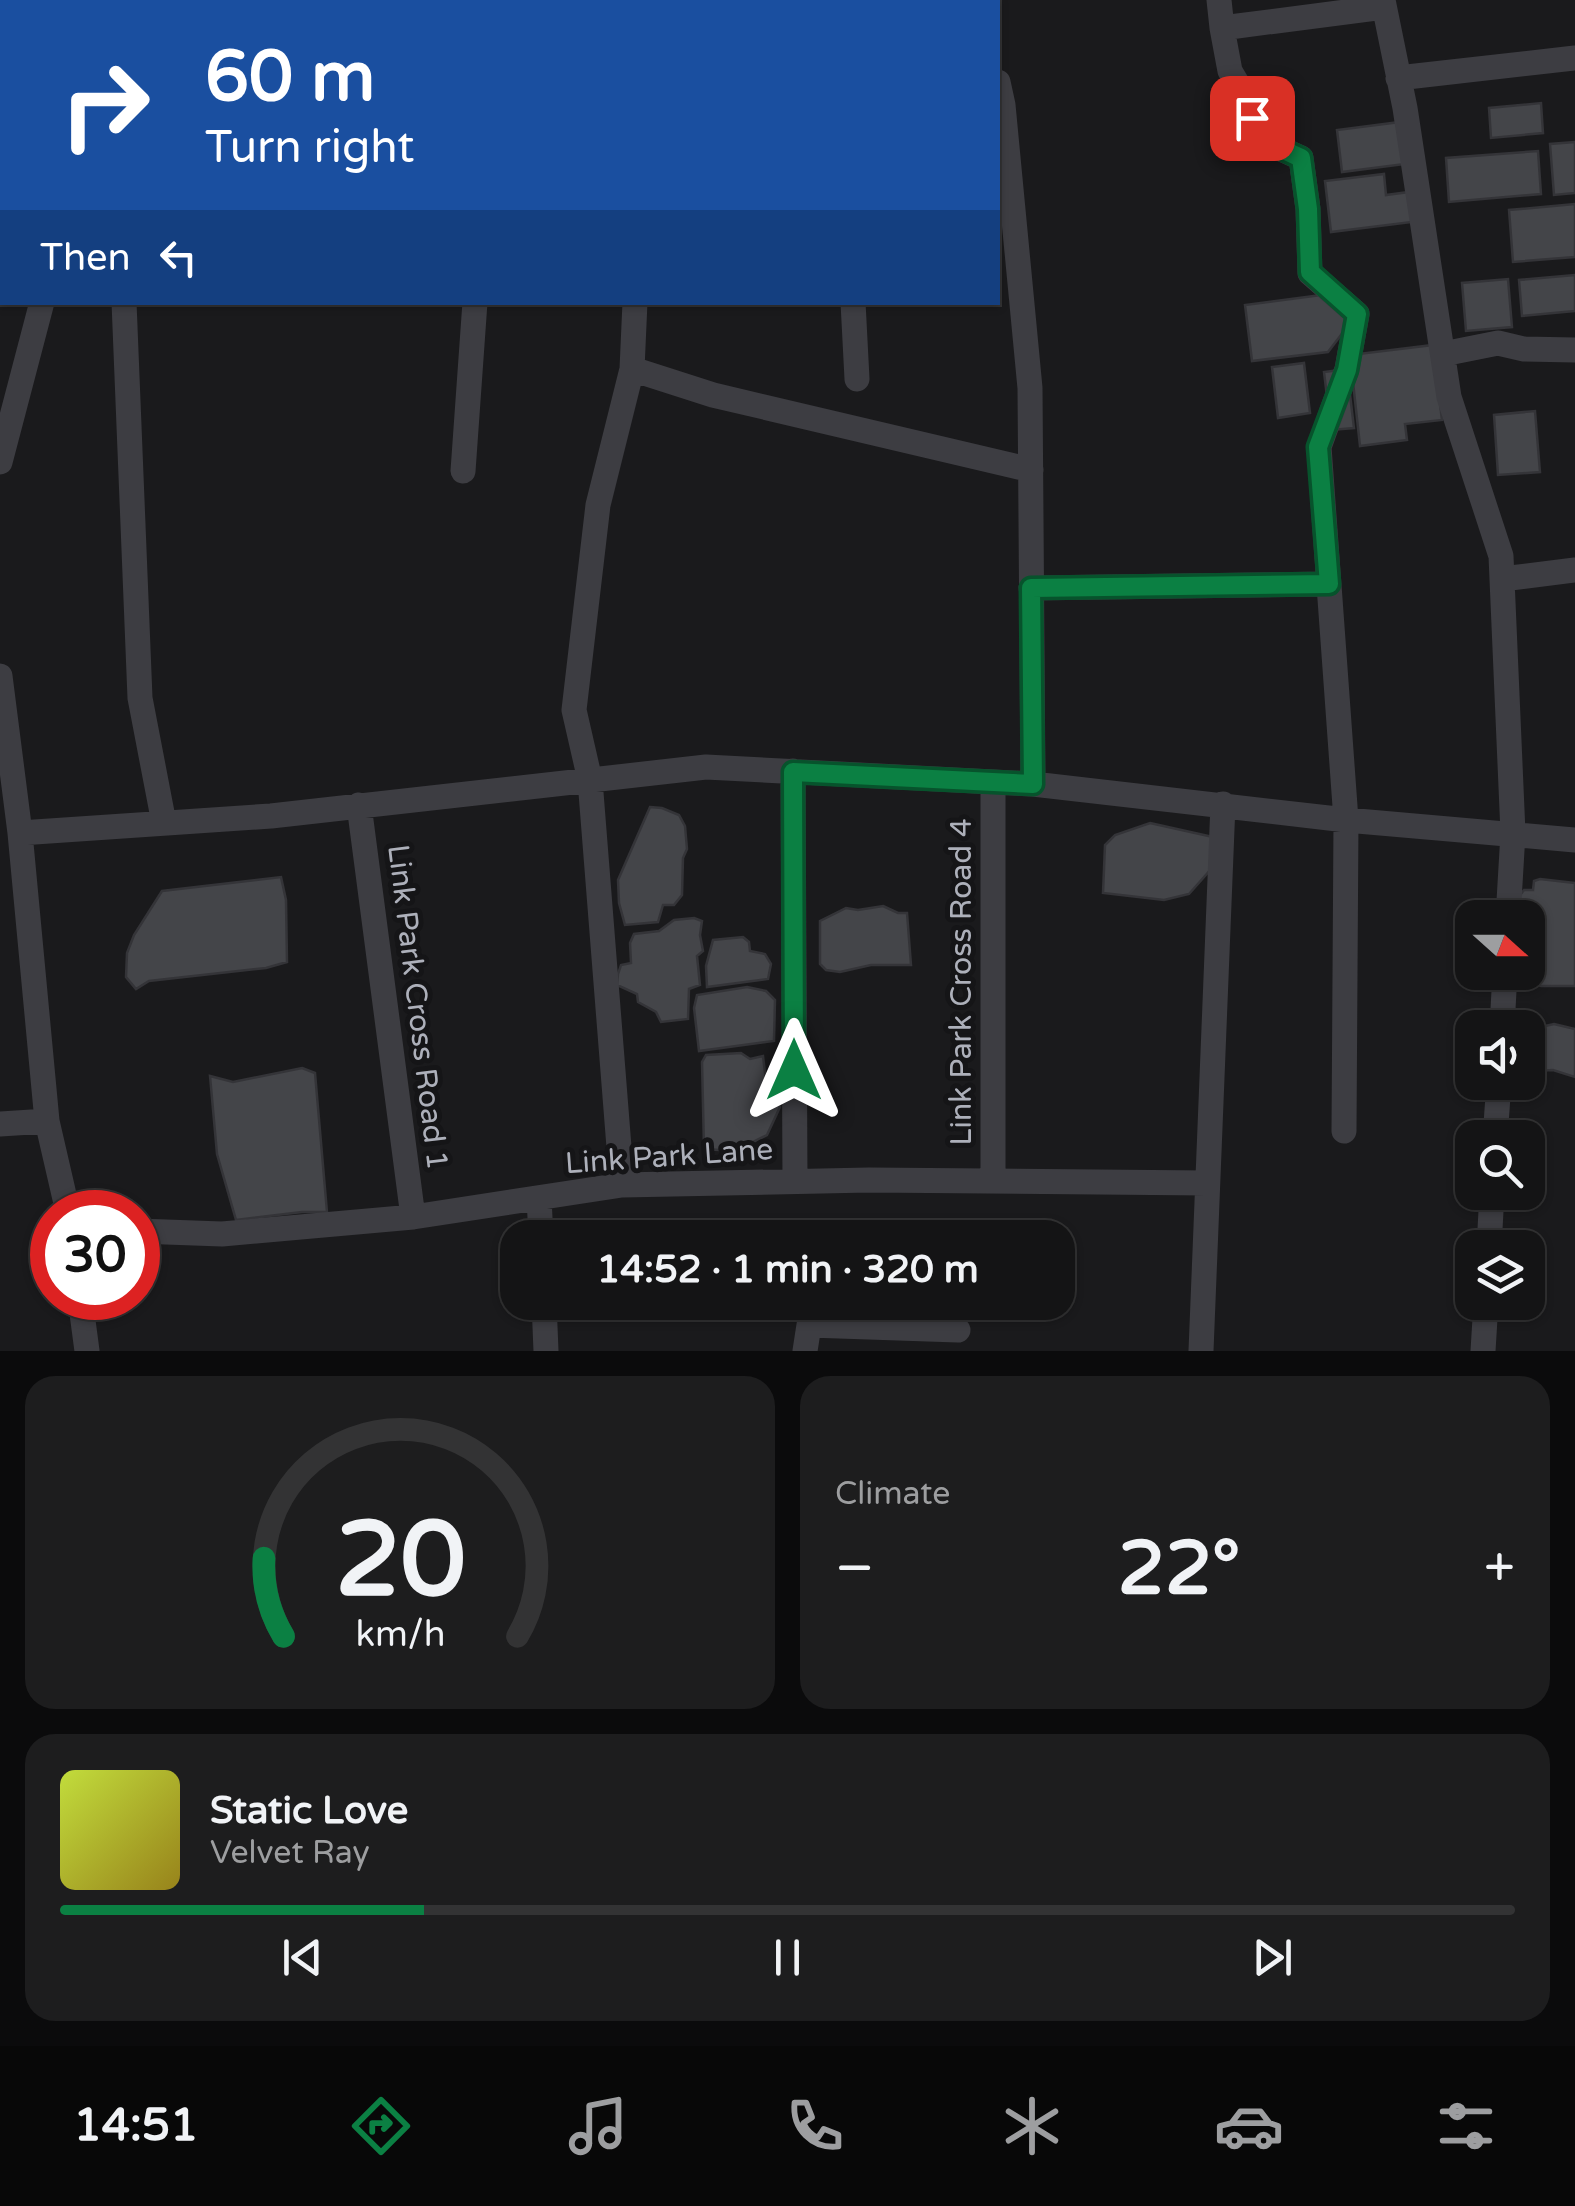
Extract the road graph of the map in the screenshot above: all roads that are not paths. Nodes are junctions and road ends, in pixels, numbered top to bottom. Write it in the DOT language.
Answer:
graph roads {
  1 [pos="1220,0"];
  2 [pos="1384,4"];
  3 [pos="1222,28"];
  4 [pos="1575,58"];
  5 [pos="1398,78"];
  6 [pos="1000,91"];
  7 [pos="1007,249"];
  8 [pos="41,305"];
  9 [pos="124,305"];
  10 [pos="474,305"];
  11 [pos="635,305"];
  12 [pos="853,305"];
  13 [pos="1575,350"];
  14 [pos="1443,354"];
  15 [pos="632,369"];
  16 [pos="857,379"];
  17 [pos="8,397"];
  18 [pos="0,462"];
  19 [pos="463,470"];
  20 [pos="1031,470"];
  21 [pos="1575,570"];
  22 [pos="1502,579"];
  23 [pos="1329,584"];
  24 [pos="1031,588"];
  25 [pos="0,676"];
  26 [pos="793,772"];
  27 [pos="590,780"];
  28 [pos="993,782"];
  29 [pos="1033,784"];
  30 [pos="1223,804"];
  31 [pos="359,806"];
  32 [pos="1346,820"];
  33 [pos="164,823"];
  34 [pos="20,833"];
  35 [pos="1513,833"];
  36 [pos="1575,840"];
  37 [pos="1509,900"];
  38 [pos="47,1121"];
  39 [pos="0,1124"];
  40 [pos="1344,1131"];
  41 [pos="794,1181"];
  42 [pos="994,1181"];
  43 [pos="1207,1183"];
  44 [pos="622,1185"];
  45 [pos="63,1190"];
  46 [pos="539,1198"];
  47 [pos="413,1218"];
  48 [pos="540,1220"];
  49 [pos="160,1232"];
  50 [pos="83,1320"];
  51 [pos="545,1320"];
  52 [pos="1485,1320"];
  53 [pos="958,1330"];
  54 [pos="87,1351"];
  55 [pos="546,1351"];
  56 [pos="805,1351"];
  57 [pos="1201,1351"];
  58 [pos="1483,1351"];
  1 -- 3 [label="street"];
  2 -- 3 [label="street"];
  2 -- 5 [label="street"];
  3 -- 23 [label="street"];
  4 -- 5 [label="street"];
  5 -- 14 [label="street"];
  6 -- 7 [label="street"];
  7 -- 20 [label="street"];
  8 -- 17 [label="street"];
  9 -- 33 [label="street"];
  10 -- 19 [label="street"];
  11 -- 15 [label="street"];
  12 -- 16 [label="street"];
  13 -- 14 [label="street"];
  14 -- 22 [label="street"];
  15 -- 20 [label="street"];
  15 -- 27 [label="street"];
  17 -- 18 [label="street"];
  20 -- 24 [label="street"];
  21 -- 22 [label="street"];
  22 -- 35 [label="street"];
  23 -- 24 [label="street"];
  23 -- 32 [label="street"];
  24 -- 29 [label="street"];
  25 -- 34 [label="street"];
  26 -- 27 [label="street"];
  26 -- 28 [label="street"];
  26 -- 41 [label="street"];
  27 -- 31 [label="street"];
  27 -- 44 [label="street"];
  28 -- 29 [label="street"];
  28 -- 42 [label="street, Link Park Cross Road 4"];
  29 -- 30 [label="street"];
  30 -- 32 [label="street"];
  30 -- 43 [label="street"];
  31 -- 33 [label="street"];
  31 -- 47 [label="street, Link Park Cross Road 1"];
  32 -- 35 [label="street"];
  32 -- 40 [label="street"];
  33 -- 34 [label="street"];
  34 -- 38 [label="street"];
  35 -- 36 [label="street"];
  35 -- 37 [label="street"];
  38 -- 39 [label="street"];
  38 -- 45 [label="street"];
  41 -- 42 [label="street, Link Park Lane"];
  41 -- 44 [label="street, Link Park Lane"];
  42 -- 43 [label="street, Link Park Lane"];
  43 -- 57 [label="street"];
  44 -- 46 [label="street, Link Park Lane"];
  46 -- 47 [label="street, Link Park Lane"];
  46 -- 48 [label="street"];
  47 -- 49 [label="street, Link Park Lane"];
  50 -- 54 [label="street"];
  51 -- 55 [label="street"];
  52 -- 58 [label="street"];
  53 -- 56 [label="street"];
}
